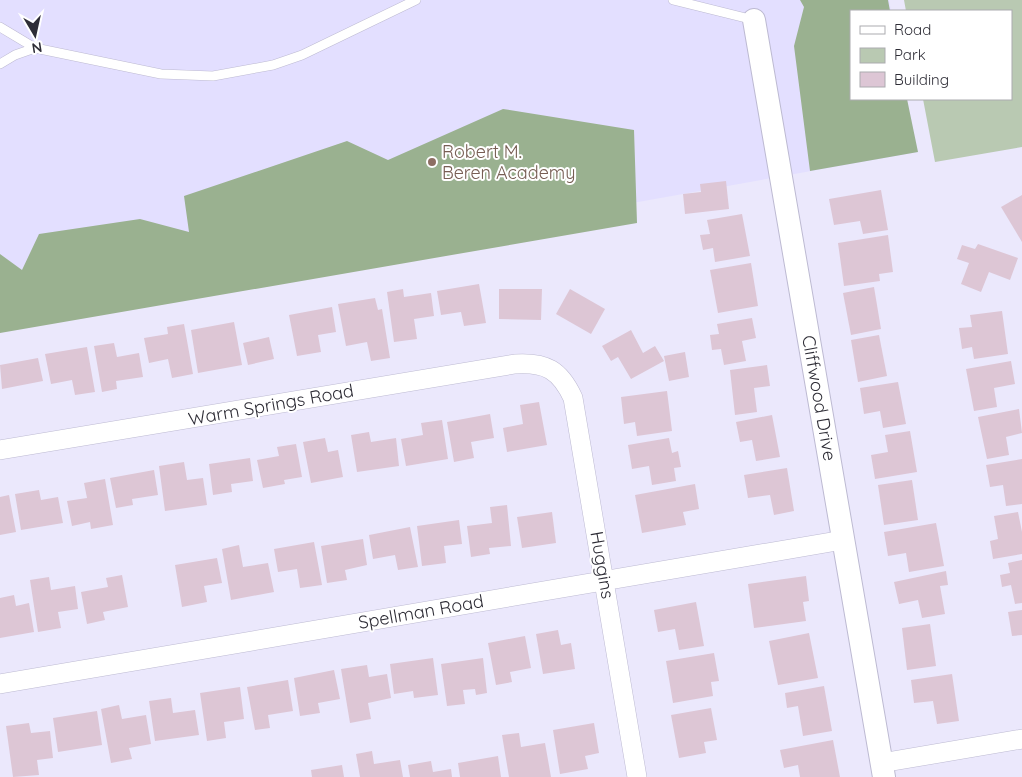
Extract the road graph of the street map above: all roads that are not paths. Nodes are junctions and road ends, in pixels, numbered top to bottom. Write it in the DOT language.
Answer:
graph roads {
  1 [pos="416,0"];
  2 [pos="672,0"];
  3 [pos="754,20"];
  4 [pos="0,27"];
  5 [pos="35,48"];
  6 [pos="0,64"];
  7 [pos="543,364"];
  8 [pos="0,450"];
  9 [pos="843,540"];
  10 [pos="605,581"];
  11 [pos="0,684"];
  12 [pos="1022,739"];
  13 [pos="882,770"];
  14 [pos="637,777"];
  1 -- 5 [label="lane"];
  2 -- 3 [label="lane"];
  3 -- 9 [label="street, Cliffwood Drive"];
  4 -- 5 [label="lane"];
  5 -- 6 [label="lane"];
  7 -- 8 [label="street, Warm Springs Road"];
  7 -- 10 [label="street, Huggins"];
  9 -- 10 [label="street, Spellman Road"];
  9 -- 13 [label="street, Cliffwood Drive"];
  10 -- 11 [label="street, Spellman Road"];
  10 -- 14 [label="street, Huggins"];
  12 -- 13 [label="street"];
}
